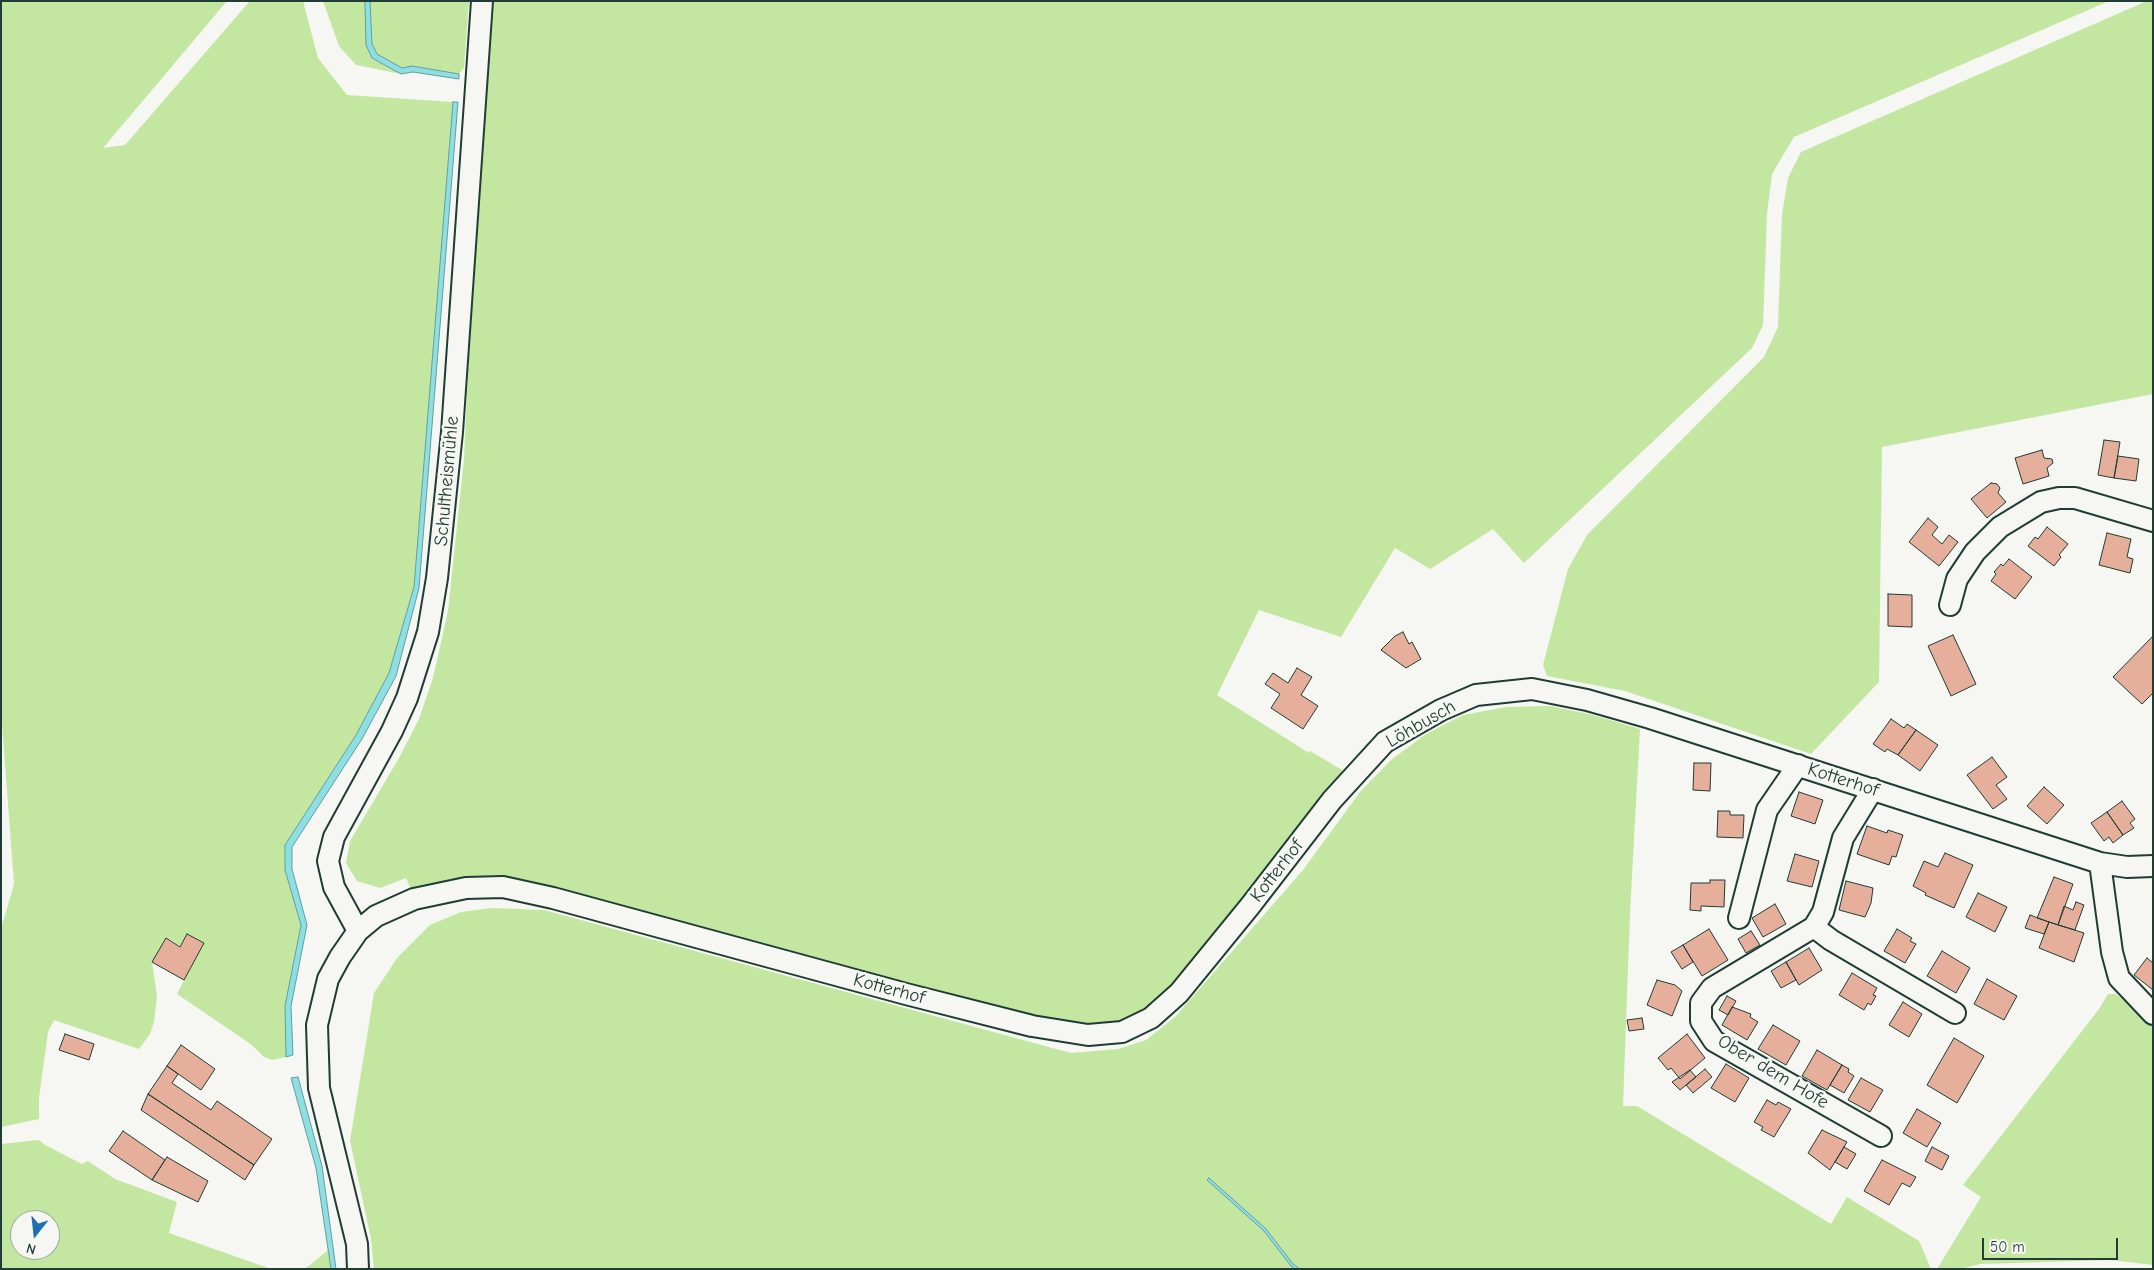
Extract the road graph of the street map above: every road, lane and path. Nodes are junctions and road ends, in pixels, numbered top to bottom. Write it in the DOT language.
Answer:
graph roads {
  1 [pos="482,1"];
  2 [pos="2153,521"];
  3 [pos="1950,605"];
  4 [pos="1532,689"];
  5 [pos="1798,765"];
  6 [pos="1873,789"];
  7 [pos="1332,800"];
  8 [pos="2100,863"];
  9 [pos="2153,866"];
  10 [pos="1739,918"];
  11 [pos="1814,927"];
  12 [pos="358,931"];
  13 [pos="1954,1013"];
  14 [pos="2153,1014"];
  15 [pos="1882,1136"];
  16 [pos="358,1269"];
  1 -- 12 [label="street, Schultheismühle"];
  2 -- 3 [label="street"];
  4 -- 5 [label="street, Kotterhof"];
  4 -- 7 [label="street, Löhbusch"];
  5 -- 6 [label="street, Kotterhof"];
  5 -- 10 [label="street"];
  6 -- 8 [label="street, Kotterhof"];
  6 -- 11 [label="street"];
  7 -- 12 [label="street, Kotterhof"];
  8 -- 9 [label="street, Kotterhof"];
  8 -- 14 [label="street"];
  11 -- 13 [label="street"];
  11 -- 15 [label="street, Ober dem Hofe"];
  12 -- 16 [label="street, Kotterhof"];
}
